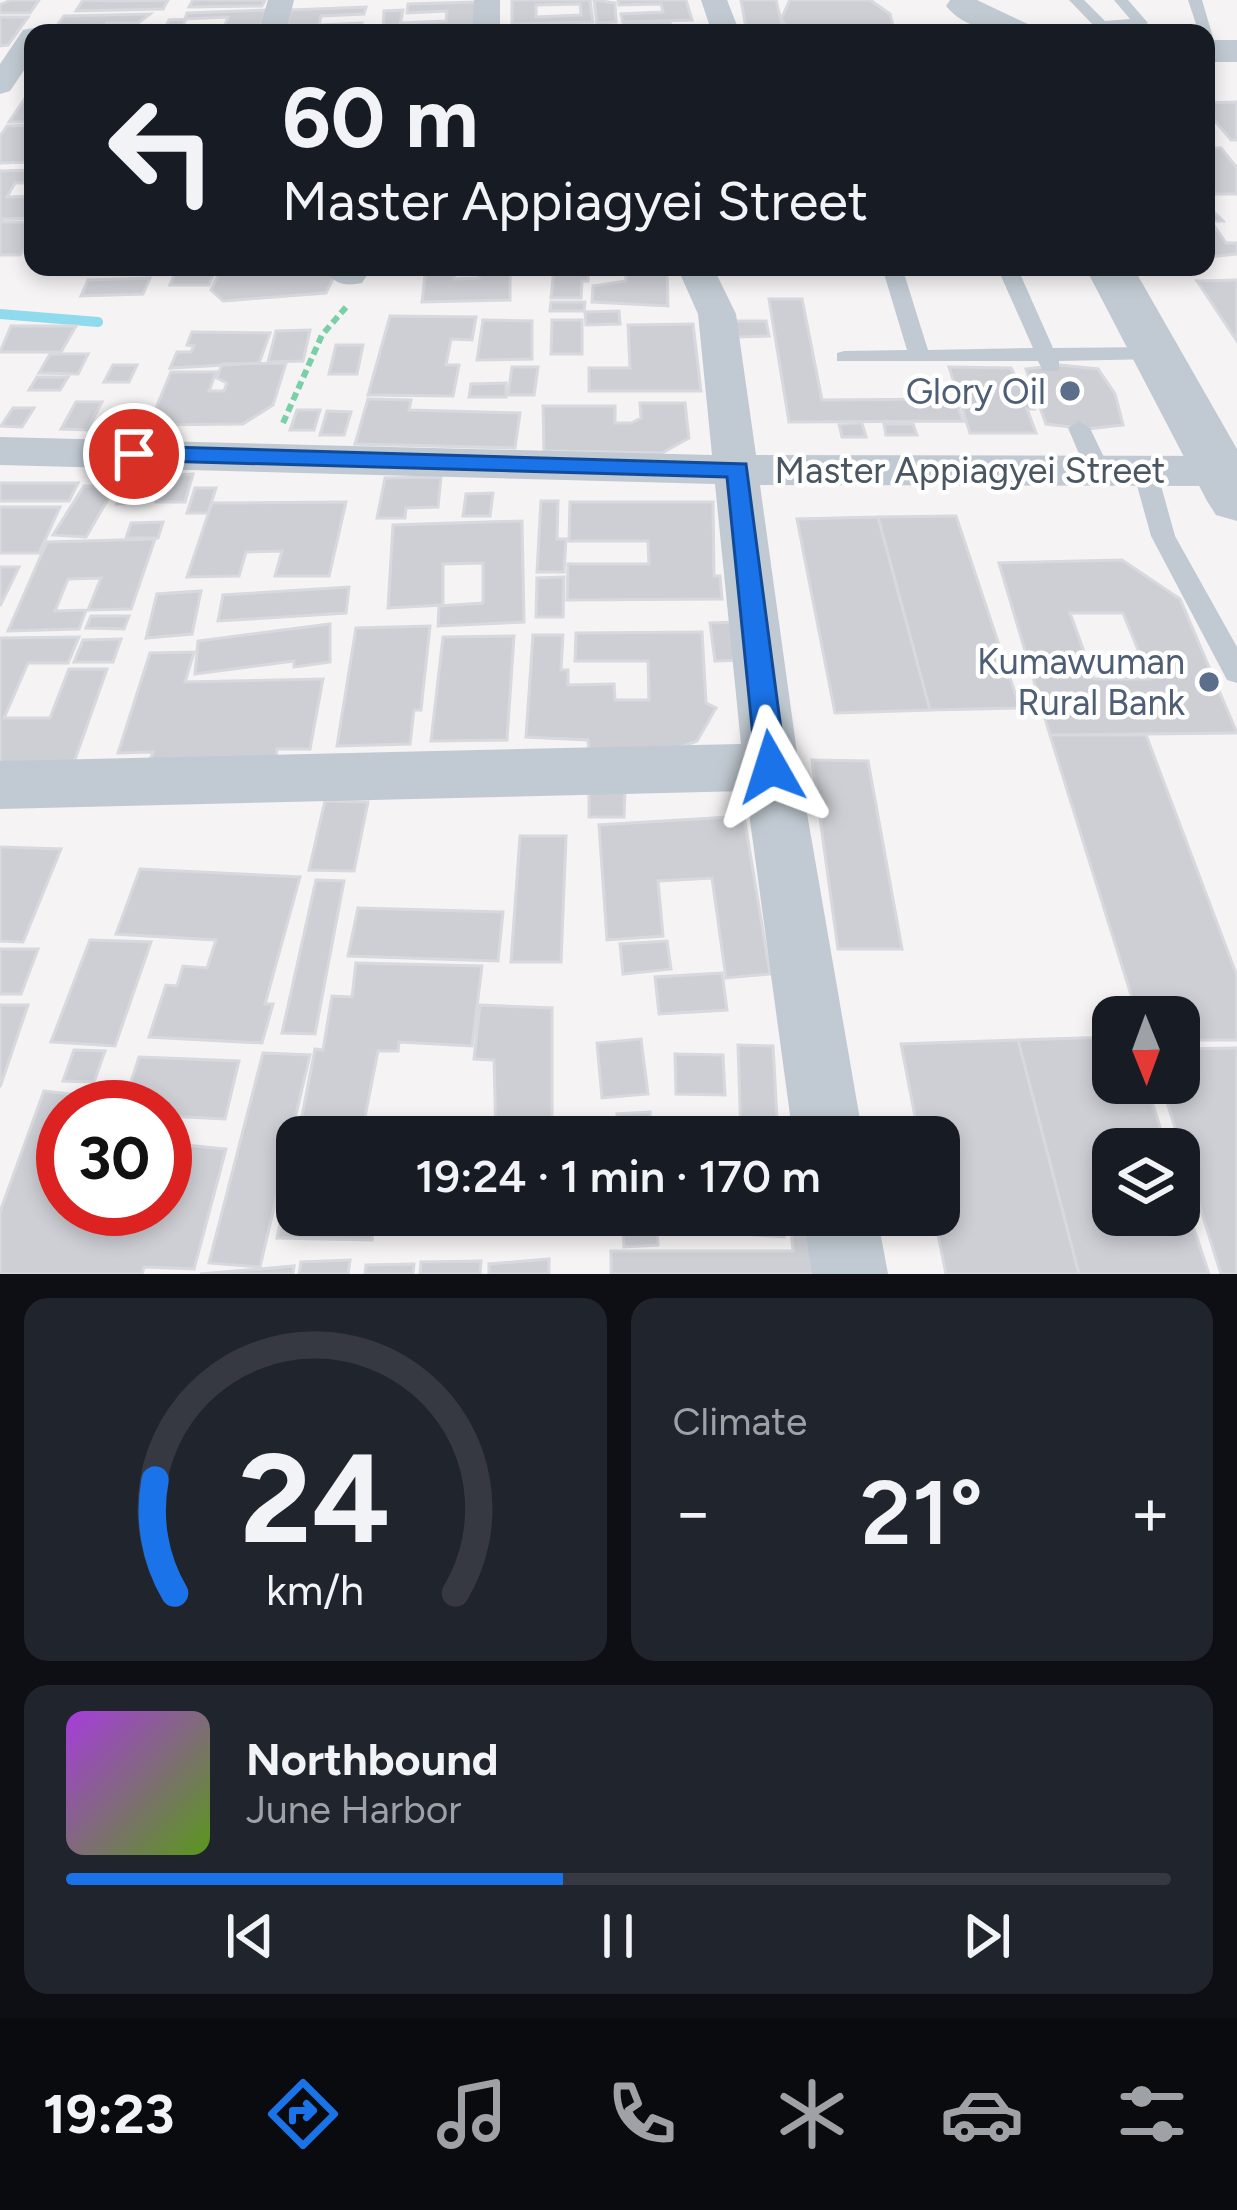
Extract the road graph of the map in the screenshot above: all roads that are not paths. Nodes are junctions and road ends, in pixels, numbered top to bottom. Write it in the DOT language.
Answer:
graph roads {
  1 [pos="1076,0"];
  2 [pos="1121,0"];
  3 [pos="968,13"];
  4 [pos="997,24"];
  5 [pos="1099,24"];
  6 [pos="1128,24"];
  7 [pos="24,49"];
  8 [pos="0,85"];
  9 [pos="699,276"];
  10 [pos="895,276"];
  11 [pos="1011,276"];
  12 [pos="1114,276"];
  13 [pos="1156,352"];
  14 [pos="919,356"];
  15 [pos="844,357"];
  16 [pos="1049,360"];
  17 [pos="1079,428"];
  18 [pos="0,451"];
  19 [pos="738,470"];
  20 [pos="1098,470"];
  21 [pos="1144,470"];
  22 [pos="1229,486"];
  23 [pos="1237,672"];
  24 [pos="771,767"];
  25 [pos="0,785"];
  26 [pos="825,1116"];
  27 [pos="844,1236"];
  28 [pos="850,1274"];
  1 -- 5 [label="lane"];
  2 -- 6 [label="lane"];
  3 -- 4 [label="street"];
  7 -- 8 [label="street"];
  9 -- 19 [label="street"];
  10 -- 14 [label="lane"];
  11 -- 16 [label="lane"];
  12 -- 13 [label="street"];
  13 -- 16 [label="lane"];
  13 -- 22 [label="street"];
  14 -- 15 [label="lane"];
  14 -- 16 [label="lane"];
  17 -- 20 [label="lane"];
  18 -- 19 [label="street, Master Appiagyei Street"];
  19 -- 20 [label="street, Master Appiagyei Street"];
  19 -- 24 [label="street"];
  20 -- 21 [label="street, Master Appiagyei Street"];
  21 -- 22 [label="street, Master Appiagyei Street"];
  21 -- 23 [label="lane"];
  24 -- 25 [label="street"];
  24 -- 26 [label="street"];
  27 -- 28 [label="street"];
}
